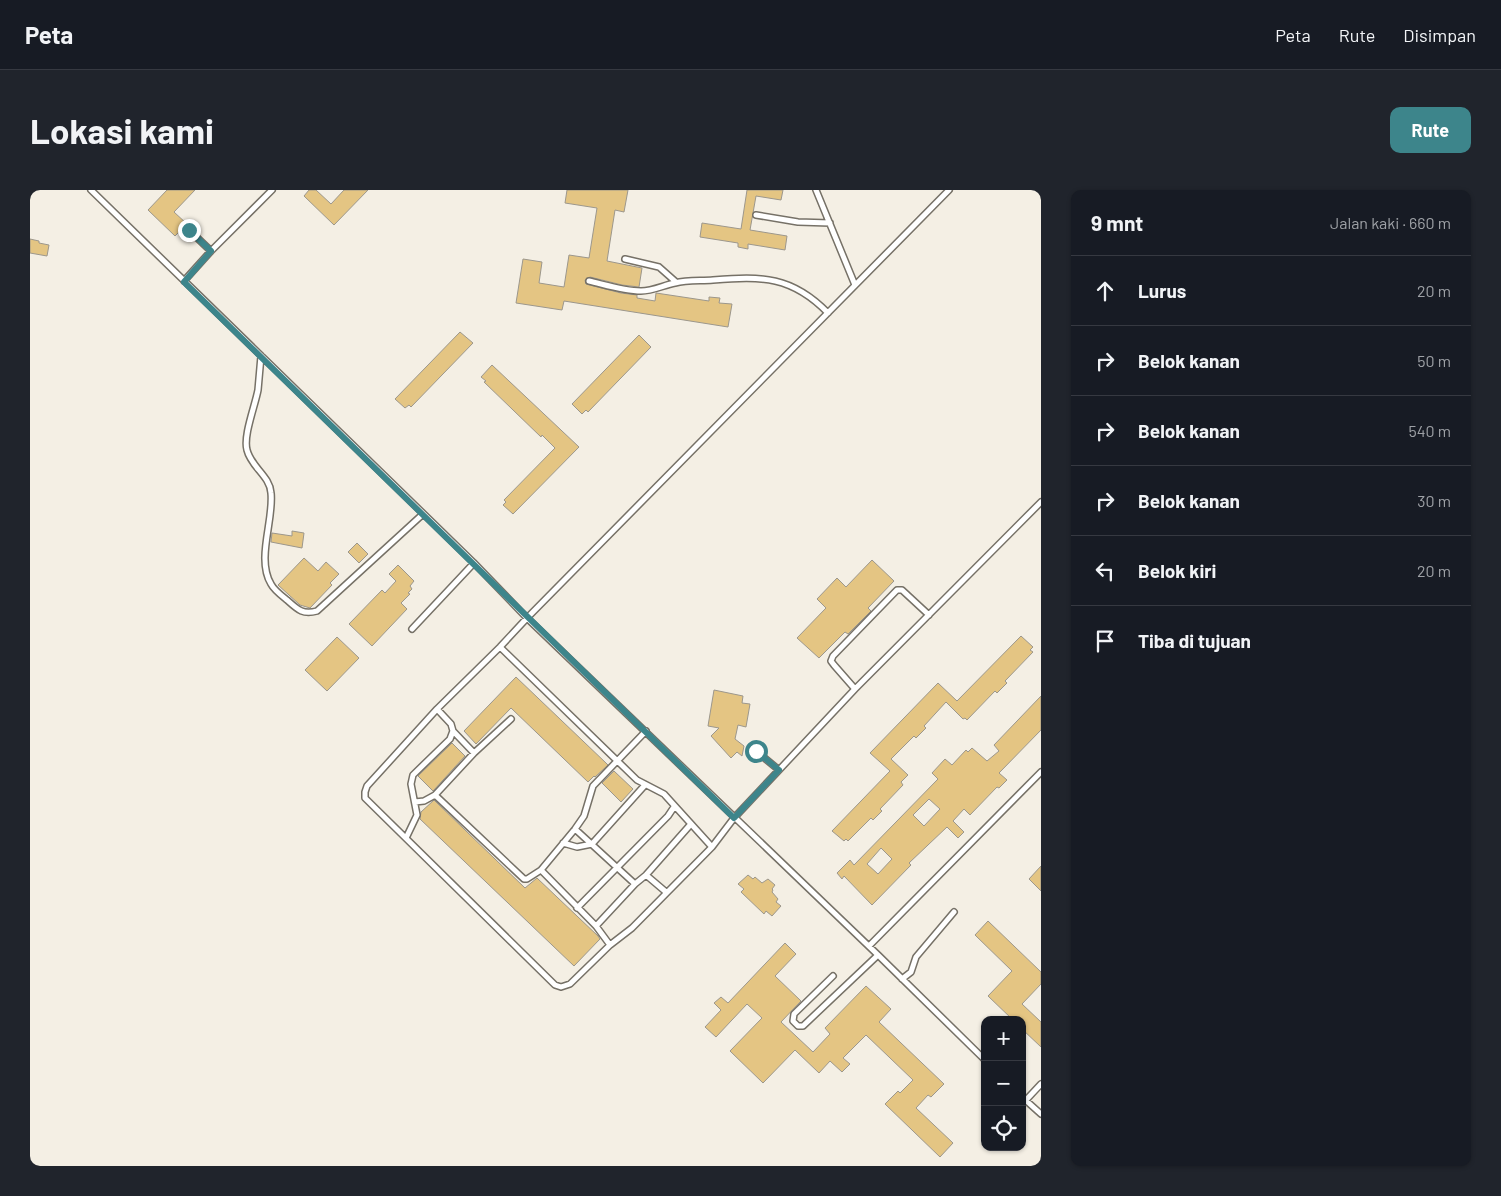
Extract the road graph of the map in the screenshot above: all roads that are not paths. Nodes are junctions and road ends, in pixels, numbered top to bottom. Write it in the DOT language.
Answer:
graph roads {
  1 [pos="92,190"];
  2 [pos="272,190"];
  3 [pos="816,190"];
  4 [pos="949,190"];
  5 [pos="756,215"];
  6 [pos="830,223"];
  7 [pos="189,230"];
  8 [pos="211,251"];
  9 [pos="625,259"];
  10 [pos="184,282"];
  11 [pos="589,282"];
  12 [pos="676,282"];
  13 [pos="855,285"];
  14 [pos="828,313"];
  15 [pos="260,356"];
  16 [pos="1041,502"];
  17 [pos="423,514"];
  18 [pos="474,563"];
  19 [pos="929,614"];
  20 [pos="528,618"];
  21 [pos="412,629"];
  22 [pos="500,647"];
  23 [pos="855,689"];
  24 [pos="437,709"];
  25 [pos="512,719"];
  26 [pos="453,731"];
  27 [pos="646,731"];
  28 [pos="756,751"];
  29 [pos="474,753"];
  30 [pos="618,762"];
  31 [pos="779,770"];
  32 [pos="1041,772"];
  33 [pos="645,785"];
  34 [pos="435,795"];
  35 [pos="415,802"];
  36 [pos="674,807"];
  37 [pos="734,818"];
  38 [pos="691,824"];
  39 [pos="575,829"];
  40 [pos="406,838"];
  41 [pos="563,843"];
  42 [pos="592,844"];
  43 [pos="712,846"];
  44 [pos="618,868"];
  45 [pos="541,870"];
  46 [pos="646,875"];
  47 [pos="635,884"];
  48 [pos="666,892"];
  49 [pos="577,908"];
  50 [pos="954,912"];
  51 [pos="596,926"];
  52 [pos="610,945"];
  53 [pos="869,946"];
  54 [pos="878,955"];
  55 [pos="833,976"];
  56 [pos="902,979"];
  57 [pos="981,1056"];
  58 [pos="1041,1084"];
  59 [pos="1026,1096"];
  60 [pos="1026,1100"];
  61 [pos="1041,1114"];
  1 -- 10 [label="lane"];
  2 -- 8 [label="lane"];
  3 -- 6 [label="lane"];
  4 -- 13 [label="lane"];
  5 -- 6 [label="lane"];
  6 -- 13 [label="lane"];
  7 -- 8 [label="lane"];
  8 -- 10 [label="lane"];
  9 -- 12 [label="lane"];
  10 -- 15 [label="lane"];
  11 -- 12 [label="lane"];
  12 -- 14 [label="lane"];
  13 -- 14 [label="lane"];
  14 -- 20 [label="lane"];
  15 -- 17 [label="lane"];
  15 -- 17 [label="lane"];
  16 -- 19 [label="lane"];
  17 -- 18 [label="lane"];
  18 -- 20 [label="lane"];
  18 -- 21 [label="lane"];
  19 -- 23 [label="lane"];
  19 -- 23 [label="lane"];
  20 -- 22 [label="lane"];
  20 -- 27 [label="lane"];
  22 -- 24 [label="lane"];
  22 -- 30 [label="lane"];
  23 -- 31 [label="lane"];
  24 -- 26 [label="lane"];
  24 -- 40 [label="lane"];
  25 -- 29 [label="lane"];
  26 -- 29 [label="lane"];
  26 -- 35 [label="lane"];
  27 -- 30 [label="lane"];
  27 -- 37 [label="lane"];
  28 -- 31 [label="lane"];
  29 -- 34 [label="lane"];
  30 -- 33 [label="lane"];
  30 -- 39 [label="lane"];
  31 -- 37 [label="lane"];
  32 -- 53 [label="lane"];
  33 -- 36 [label="lane"];
  33 -- 42 [label="lane"];
  34 -- 35 [label="lane"];
  34 -- 45 [label="lane"];
  35 -- 40 [label="lane"];
  36 -- 38 [label="lane"];
  36 -- 44 [label="lane"];
  37 -- 43 [label="lane"];
  37 -- 53 [label="lane"];
  38 -- 43 [label="lane"];
  38 -- 46 [label="lane"];
  39 -- 41 [label="lane"];
  39 -- 42 [label="lane"];
  40 -- 52 [label="lane"];
  41 -- 42 [label="lane"];
  41 -- 45 [label="lane"];
  42 -- 44 [label="lane"];
  43 -- 48 [label="lane"];
  44 -- 47 [label="lane"];
  44 -- 49 [label="lane"];
  45 -- 49 [label="lane"];
  46 -- 47 [label="lane"];
  46 -- 48 [label="lane"];
  47 -- 51 [label="lane"];
  48 -- 52 [label="lane"];
  49 -- 51 [label="lane"];
  50 -- 56 [label="lane"];
  51 -- 52 [label="lane"];
  53 -- 54 [label="lane"];
  54 -- 55 [label="lane"];
  54 -- 56 [label="lane"];
  56 -- 57 [label="lane"];
  58 -- 59 [label="lane"];
  60 -- 61 [label="lane"];
}
